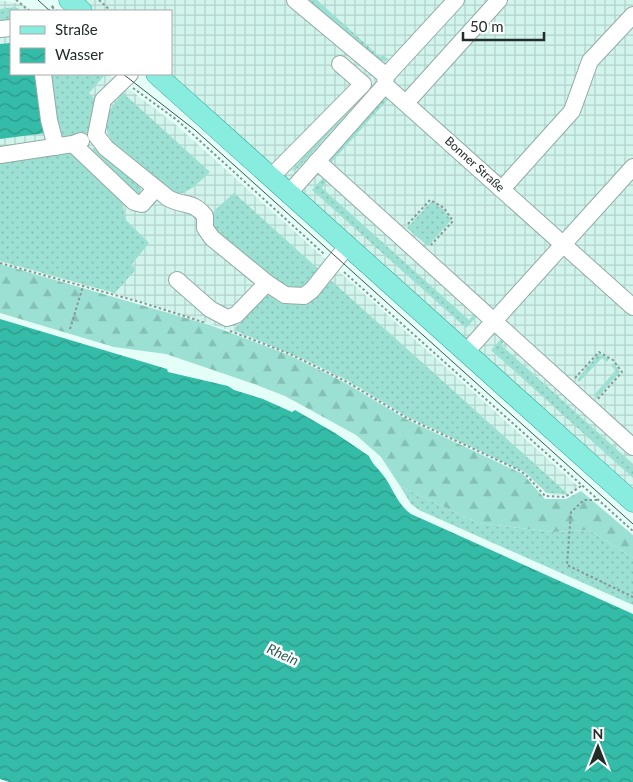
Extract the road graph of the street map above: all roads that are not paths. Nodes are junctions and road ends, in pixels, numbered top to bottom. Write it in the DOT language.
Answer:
graph roads {
  1 [pos="295,0"];
  2 [pos="456,0"];
  3 [pos="499,0"];
  4 [pos="60,4"];
  5 [pos="79,10"];
  6 [pos="633,15"];
  7 [pos="340,64"];
  8 [pos="43,75"];
  9 [pos="157,75"];
  10 [pos="127,77"];
  11 [pos="386,81"];
  12 [pos="406,103"];
  13 [pos="96,135"];
  14 [pos="72,144"];
  15 [pos="56,147"];
  16 [pos="0,155"];
  17 [pos="317,161"];
  18 [pos="633,167"];
  19 [pos="272,176"];
  20 [pos="155,189"];
  21 [pos="502,189"];
  22 [pos="290,192"];
  23 [pos="563,244"];
  24 [pos="348,245"];
  25 [pos="177,280"];
  26 [pos="267,283"];
  27 [pos="633,307"];
  28 [pos="493,322"];
  29 [pos="466,352"];
  30 [pos="633,447"];
  31 [pos="633,502"];
  1 -- 11 [label="lane, Bonner Straße"];
  2 -- 11 [label="lane"];
  3 -- 12 [label="lane"];
  4 -- 5 [label="main road"];
  6 -- 21 [label="lane"];
  7 -- 19 [label="lane"];
  8 -- 15 [label="lane"];
  9 -- 19 [label="main road"];
  10 -- 13 [label="lane"];
  11 -- 12 [label="lane, Bonner Straße"];
  11 -- 17 [label="lane"];
  12 -- 21 [label="lane, Bonner Straße"];
  13 -- 14 [label="lane"];
  13 -- 20 [label="lane"];
  14 -- 15 [label="lane"];
  14 -- 20 [label="lane"];
  15 -- 16 [label="lane"];
  17 -- 22 [label="lane"];
  17 -- 28 [label="lane"];
  18 -- 23 [label="lane"];
  19 -- 22 [label="main road"];
  20 -- 26 [label="lane"];
  21 -- 23 [label="lane, Bonner Straße"];
  22 -- 24 [label="main road"];
  23 -- 27 [label="lane, Bonner Straße"];
  23 -- 28 [label="lane"];
  24 -- 26 [label="lane"];
  24 -- 29 [label="main road"];
  25 -- 26 [label="lane"];
  28 -- 29 [label="lane"];
  28 -- 30 [label="lane"];
  29 -- 31 [label="main road"];
}
